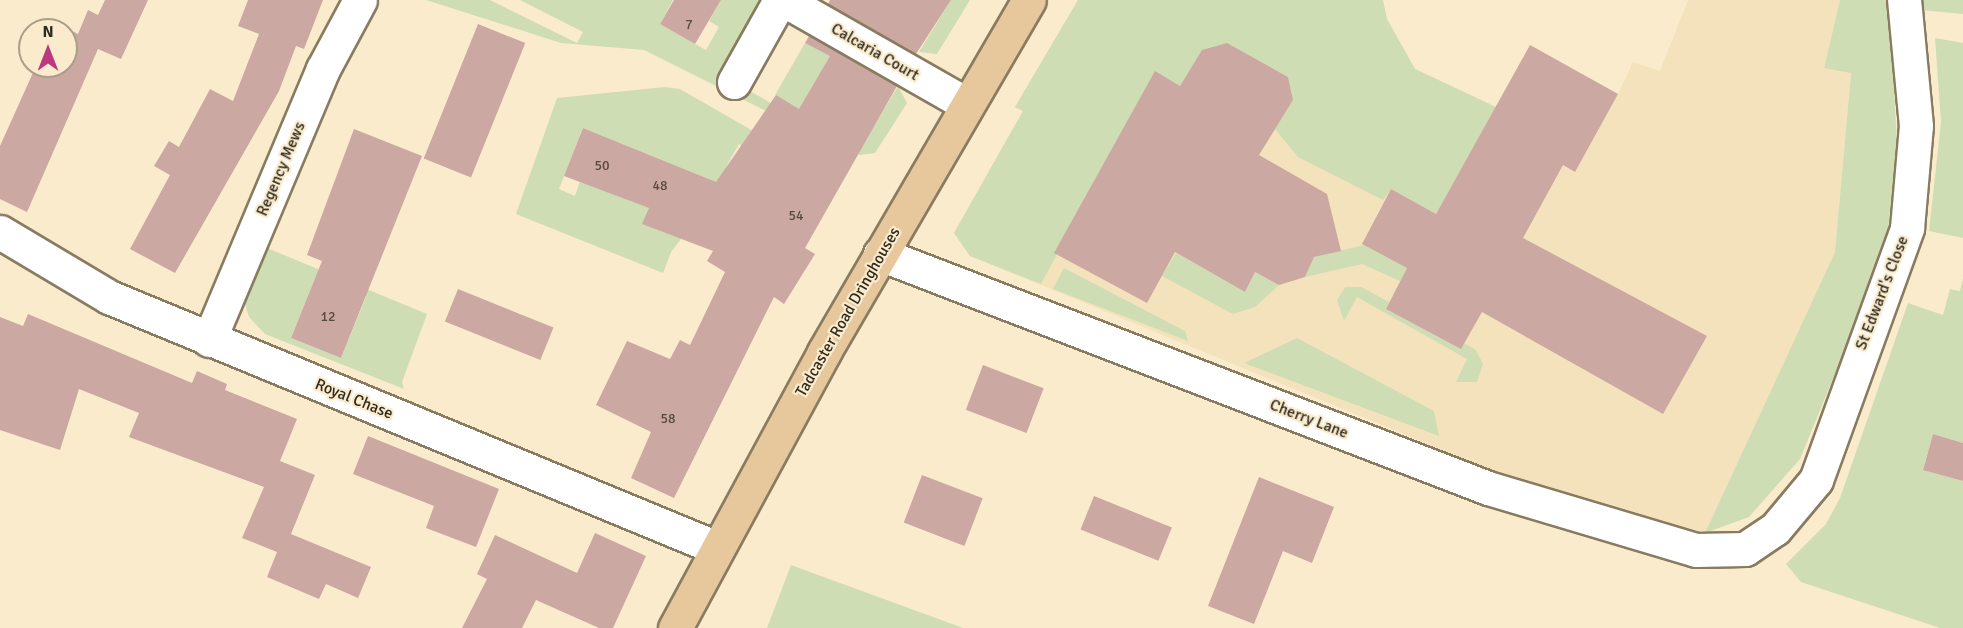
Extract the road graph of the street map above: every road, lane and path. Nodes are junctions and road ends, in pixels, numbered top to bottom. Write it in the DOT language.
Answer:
graph roads {
  1 [pos="360,0"];
  2 [pos="782,0"];
  3 [pos="1029,0"];
  4 [pos="1904,0"];
  5 [pos="734,82"];
  6 [pos="966,104"];
  7 [pos="0,232"];
  8 [pos="880,254"];
  9 [pos="209,340"];
  10 [pos="717,548"];
  11 [pos="1745,549"];
  12 [pos="675,628"];
  1 -- 9 [label="street, Regency Mews"];
  2 -- 5 [label="street, Calcaria Court"];
  2 -- 6 [label="street, Calcaria Court"];
  3 -- 6 [label="main road, Tadcaster Road Dringhouses"];
  4 -- 11 [label="street, St Edward's Close"];
  6 -- 8 [label="main road, Tadcaster Road Dringhouses"];
  7 -- 9 [label="street, Royal Chase"];
  8 -- 10 [label="main road, Tadcaster Road Dringhouses"];
  8 -- 11 [label="street, Cherry Lane"];
  9 -- 10 [label="street, Royal Chase"];
  10 -- 12 [label="main road, Tadcaster Road Dringhouses"];
}
